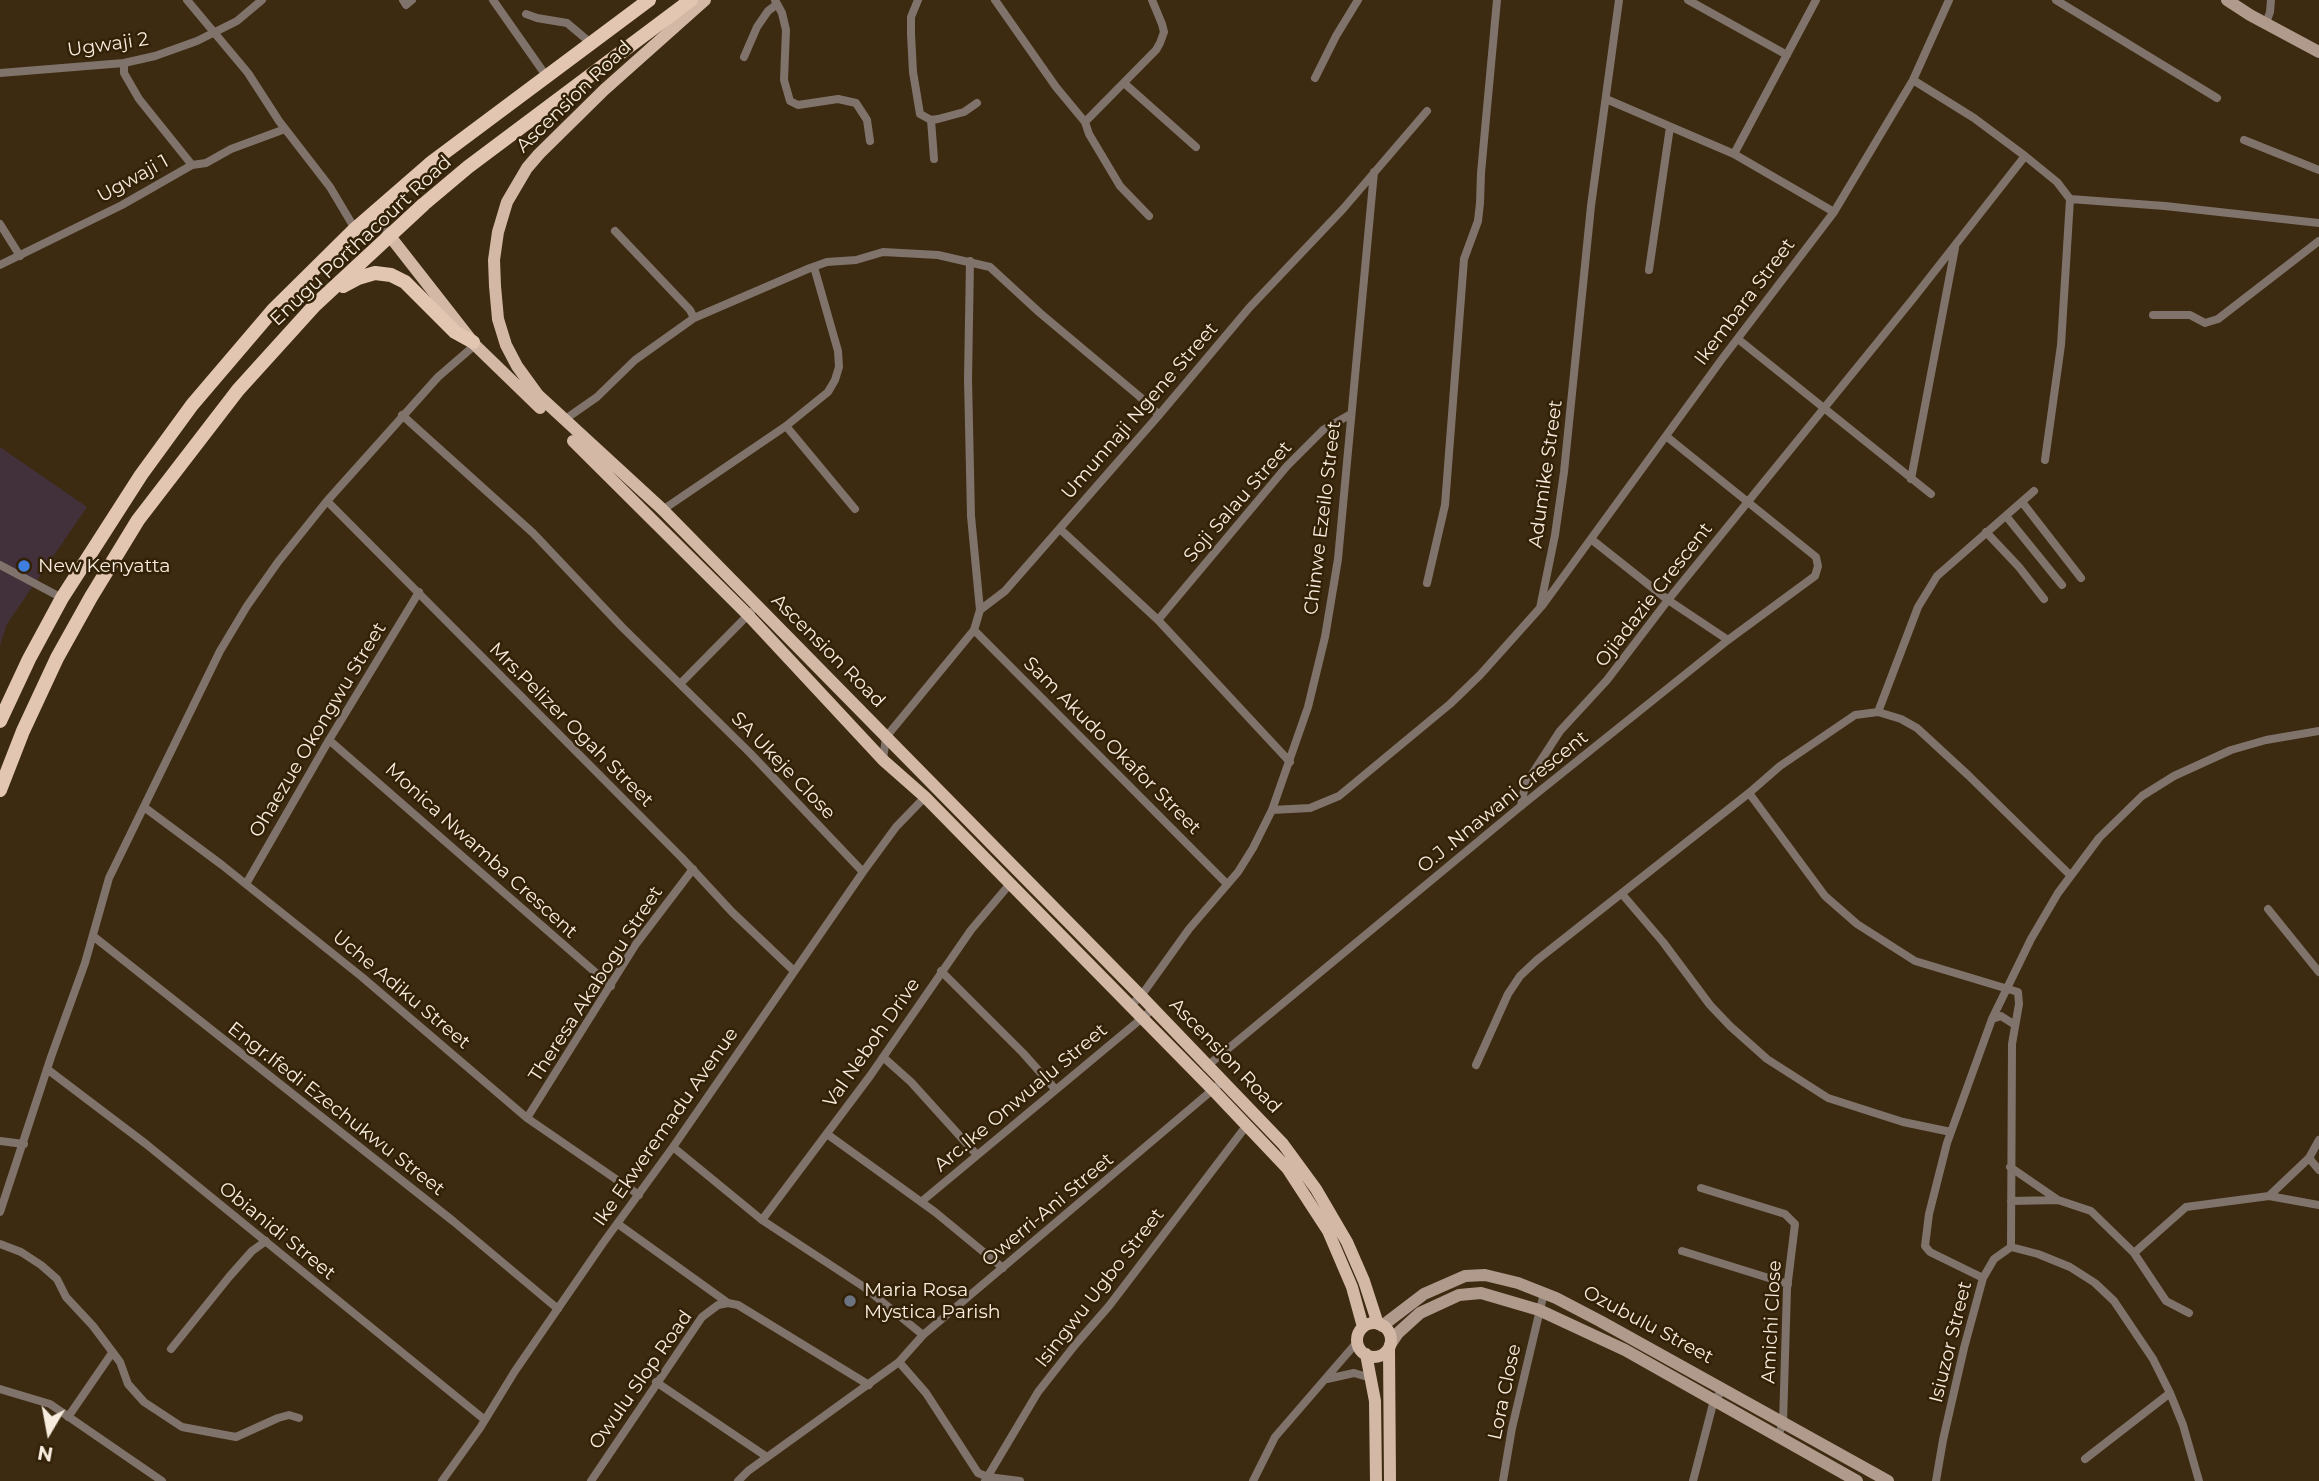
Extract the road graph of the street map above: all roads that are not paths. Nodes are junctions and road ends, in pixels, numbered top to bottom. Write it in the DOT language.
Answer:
graph roads {
  1 [pos="187,0"];
  2 [pos="262,0"];
  3 [pos="403,0"];
  4 [pos="412,0"];
  5 [pos="493,0"];
  6 [pos="649,0"];
  7 [pos="691,0"];
  8 [pos="705,0"];
  9 [pos="918,0"];
  10 [pos="995,0"];
  11 [pos="1153,0"];
  12 [pos="1358,0"];
  13 [pos="1497,0"];
  14 [pos="1619,0"];
  15 [pos="1688,0"];
  16 [pos="1816,0"];
  17 [pos="1949,0"];
  18 [pos="2056,0"];
  19 [pos="2227,0"];
  20 [pos="2272,0"];
  21 [pos="775,2"];
  22 [pos="526,14"];
  23 [pos="2266,23"];
  24 [pos="215,32"];
  25 [pos="592,44"];
  26 [pos="2319,52"];
  27 [pos="1787,55"];
  28 [pos="744,57"];
  29 [pos="124,63"];
  30 [pos="0,73"];
  31 [pos="547,77"];
  32 [pos="1315,78"];
  33 [pos="1913,80"];
  34 [pos="1124,83"];
  35 [pos="2217,98"];
  36 [pos="1606,99"];
  37 [pos="977,103"];
  38 [pos="1427,111"];
  39 [pos="931,120"];
  40 [pos="1085,122"];
  41 [pos="1670,127"];
  42 [pos="285,129"];
  43 [pos="2244,140"];
  44 [pos="870,141"];
  45 [pos="1196,147"];
  46 [pos="1734,154"];
  47 [pos="2025,156"];
  48 [pos="934,159"];
  49 [pos="192,164"];
  50 [pos="2319,170"];
  51 [pos="1374,172"];
  52 [pos="2070,200"];
  53 [pos="1834,212"];
  54 [pos="373,213"];
  55 [pos="1149,216"];
  56 [pos="2319,223"];
  57 [pos="0,224"];
  58 [pos="355,229"];
  59 [pos="615,231"];
  60 [pos="389,235"];
  61 [pos="2319,241"];
  62 [pos="1956,245"];
  63 [pos="20,257"];
  64 [pos="970,261"];
  65 [pos="0,265"];
  66 [pos="814,267"];
  67 [pos="1649,270"];
  68 [pos="323,297"];
  69 [pos="2153,314"];
  70 [pos="694,318"];
  71 [pos="1738,339"];
  72 [pos="474,344"];
  73 [pos="1824,408"];
  74 [pos="1351,414"];
  75 [pos="402,415"];
  76 [pos="1159,415"];
  77 [pos="564,420"];
  78 [pos="786,426"];
  79 [pos="1666,436"];
  80 [pos="2045,460"];
  81 [pos="1912,479"];
  82 [pos="2034,491"];
  83 [pos="1931,494"];
  84 [pos="327,501"];
  85 [pos="2022,502"];
  86 [pos="1747,503"];
  87 [pos="855,509"];
  88 [pos="657,514"];
  89 [pos="2006,516"];
  90 [pos="1060,529"];
  91 [pos="1986,532"];
  92 [pos="1591,539"];
  93 [pos="0,565"];
  94 [pos="2081,578"];
  95 [pos="1427,583"];
  96 [pos="2062,585"];
  97 [pos="419,592"];
  98 [pos="62,598"];
  99 [pos="2044,599"];
  100 [pos="1668,600"];
  101 [pos="1540,608"];
  102 [pos="980,610"];
  103 [pos="752,611"];
  104 [pos="1158,620"];
  105 [pos="974,630"];
  106 [pos="1728,640"];
  107 [pos="680,684"];
  108 [pos="1878,712"];
  109 [pos="0,721"];
  110 [pos="2319,731"];
  111 [pos="886,737"];
  112 [pos="329,740"];
  113 [pos="883,760"];
  114 [pos="1290,762"];
  115 [pos="0,790"];
  116 [pos="1749,793"];
  117 [pos="925,797"];
  118 [pos="1521,806"];
  119 [pos="144,807"];
  120 [pos="1272,810"];
  121 [pos="693,869"];
  122 [pos="863,872"];
  123 [pos="2070,875"];
  124 [pos="246,884"];
  125 [pos="1227,884"];
  126 [pos="1009,885"];
  127 [pos="1622,894"];
  128 [pos="2268,909"];
  129 [pos="93,936"];
  130 [pos="2318,968"];
  131 [pos="794,971"];
  132 [pos="941,971"];
  133 [pos="611,986"];
  134 [pos="2007,989"];
  135 [pos="1141,996"];
  136 [pos="1130,1006"];
  137 [pos="1153,1009"];
  138 [pos="1141,1018"];
  139 [pos="1992,1019"];
  140 [pos="2015,1025"];
  141 [pos="883,1057"];
  142 [pos="1476,1065"];
  143 [pos="47,1069"];
  144 [pos="1202,1070"];
  145 [pos="1218,1086"];
  146 [pos="1055,1089"];
  147 [pos="527,1118"];
  148 [pos="1247,1125"];
  149 [pos="1951,1132"];
  150 [pos="827,1134"];
  151 [pos="2319,1140"];
  152 [pos="0,1141"];
  153 [pos="24,1144"];
  154 [pos="673,1147"];
  155 [pos="977,1155"];
  156 [pos="2309,1158"];
  157 [pos="2010,1167"];
  158 [pos="2319,1170"];
  159 [pos="1701,1188"];
  160 [pos="639,1195"];
  161 [pos="2269,1196"];
  162 [pos="2058,1200"];
  163 [pos="2011,1201"];
  164 [pos="921,1202"];
  165 [pos="2319,1205"];
  166 [pos="0,1212"];
  167 [pos="762,1220"];
  168 [pos="618,1224"];
  169 [pos="266,1241"];
  170 [pos="0,1244"];
  171 [pos="2011,1247"];
  172 [pos="1682,1251"];
  173 [pos="2134,1253"];
  174 [pos="1003,1268"];
  175 [pos="1983,1278"];
  176 [pos="1788,1283"];
  177 [pos="1544,1293"];
  178 [pos="728,1303"];
  179 [pos="558,1309"];
  180 [pos="1539,1310"];
  181 [pos="2189,1313"];
  182 [pos="1380,1325"];
  183 [pos="1363,1327"];
  184 [pos="923,1335"];
  185 [pos="1357,1341"];
  186 [pos="1390,1347"];
  187 [pos="171,1349"];
  188 [pos="112,1353"];
  189 [pos="1366,1354"];
  190 [pos="898,1362"];
  191 [pos="1371,1378"];
  192 [pos="1325,1380"];
  193 [pos="656,1382"];
  194 [pos="869,1385"];
  195 [pos="0,1389"];
  196 [pos="1724,1389"];
  197 [pos="2170,1393"];
  198 [pos="1714,1400"];
  199 [pos="68,1417"];
  200 [pos="299,1418"];
  201 [pos="485,1420"];
  202 [pos="1783,1423"];
  203 [pos="1778,1436"];
  204 [pos="767,1457"];
  205 [pos="2084,1459"];
  206 [pos="987,1479"];
  207 [pos="162,1481"];
  208 [pos="442,1481"];
  209 [pos="591,1481"];
  210 [pos="738,1481"];
  211 [pos="1020,1481"];
  212 [pos="1253,1481"];
  213 [pos="1376,1481"];
  214 [pos="1390,1481"];
  215 [pos="1503,1481"];
  216 [pos="1693,1481"];
  217 [pos="1857,1481"];
  218 [pos="1888,1481"];
  219 [pos="1936,1481"];
  220 [pos="2199,1481"];
  1 -- 24 [label="street"];
  2 -- 24 [label="street, Ugwaji 2"];
  3 -- 4 [label="street"];
  5 -- 31 [label="street"];
  6 -- 25 [label="highway"];
  7 -- 60 [label="highway, Enugu Porthacourt Road"];
  8 -- 77 [label="main road, Ascension Road"];
  9 -- 39 [label="street"];
  10 -- 40 [label="street"];
  11 -- 34 [label="street"];
  12 -- 32 [label="street"];
  13 -- 95 [label="street"];
  14 -- 36 [label="street, Adumike Street"];
  15 -- 27 [label="street"];
  16 -- 27 [label="street"];
  17 -- 33 [label="street, Ikembara Street"];
  18 -- 35 [label="street"];
  19 -- 23 [label="main road"];
  20 -- 23 [label="street"];
  21 -- 28 [label="street"];
  21 -- 44 [label="street"];
  22 -- 25 [label="street"];
  23 -- 26 [label="main road"];
  24 -- 29 [label="street, Ugwaji 2"];
  24 -- 42 [label="street"];
  25 -- 31 [label="highway"];
  27 -- 46 [label="street"];
  29 -- 30 [label="street, Ugwaji 2"];
  29 -- 49 [label="street"];
  31 -- 54 [label="highway"];
  33 -- 47 [label="street"];
  33 -- 53 [label="street, Ikembara Street"];
  34 -- 40 [label="street"];
  34 -- 45 [label="street"];
  36 -- 41 [label="street"];
  36 -- 101 [label="street, Adumike Street"];
  37 -- 39 [label="street"];
  38 -- 51 [label="street, Umunnaji Ngene Street"];
  39 -- 48 [label="street"];
  40 -- 55 [label="street"];
  41 -- 46 [label="street"];
  41 -- 67 [label="street"];
  42 -- 49 [label="street, Ugwaji 1"];
  42 -- 58 [label="street"];
  43 -- 50 [label="street"];
  46 -- 53 [label="street"];
  47 -- 52 [label="street"];
  47 -- 62 [label="street, Ojiadazie Crescent"];
  49 -- 63 [label="street, Ugwaji 1"];
  51 -- 74 [label="street, Chinwe Ezeilo Street"];
  51 -- 76 [label="street, Umunnaji Ngene Street"];
  52 -- 56 [label="street"];
  52 -- 80 [label="street"];
  53 -- 71 [label="street, Ikembara Street"];
  54 -- 58 [label="highway"];
  54 -- 60 [label="street"];
  57 -- 63 [label="street"];
  58 -- 98 [label="highway"];
  59 -- 70 [label="street"];
  60 -- 68 [label="highway, Enugu Porthacourt Road"];
  60 -- 72 [label="main road, Ascension Road"];
  61 -- 69 [label="street"];
  62 -- 73 [label="street, Ojiadazie Crescent"];
  62 -- 81 [label="street"];
  63 -- 65 [label="street, Ugwaji 1"];
  64 -- 66 [label="street"];
  64 -- 76 [label="street"];
  64 -- 102 [label="street"];
  66 -- 70 [label="street"];
  66 -- 78 [label="street"];
  68 -- 72 [label="highway"];
  68 -- 115 [label="highway, Enugu Porthacourt Road"];
  70 -- 77 [label="street"];
  71 -- 73 [label="street"];
  71 -- 79 [label="street, Ikembara Street"];
  72 -- 75 [label="street"];
  72 -- 88 [label="main road, Ascension Road"];
  73 -- 81 [label="street"];
  73 -- 86 [label="street, Ojiadazie Crescent"];
  74 -- 104 [label="street, Soji Salau Street"];
  74 -- 114 [label="street, Chinwe Ezeilo Street"];
  75 -- 84 [label="street"];
  75 -- 107 [label="street, SA Ukeje Close"];
  76 -- 90 [label="street, Umunnaji Ngene Street"];
  77 -- 88 [label="main road, Ascension Road"];
  78 -- 87 [label="street"];
  78 -- 88 [label="street"];
  79 -- 86 [label="street"];
  79 -- 92 [label="street, Ikembara Street"];
  81 -- 83 [label="street"];
  82 -- 85 [label="street"];
  84 -- 97 [label="street, Mrs.Pelizer Ogah Street"];
  84 -- 119 [label="street"];
  85 -- 89 [label="street"];
  85 -- 94 [label="street"];
  86 -- 100 [label="street, Ojiadazie Crescent"];
  86 -- 106 [label="street, O.J .Nnawani Crescent"];
  88 -- 103 [label="main road, Ascension Road"];
  89 -- 91 [label="street"];
  89 -- 96 [label="street"];
  90 -- 102 [label="street, Umunnaji Ngene Street"];
  90 -- 104 [label="street"];
  91 -- 99 [label="street"];
  91 -- 108 [label="street"];
  92 -- 100 [label="street"];
  92 -- 101 [label="street, Ikembara Street"];
  93 -- 98 [label="street"];
  97 -- 112 [label="street, Ohaezue Okongwu Street"];
  97 -- 121 [label="street, Mrs.Pelizer Ogah Street"];
  98 -- 109 [label="highway"];
  100 -- 106 [label="street"];
  100 -- 118 [label="street, Ojiadazie Crescent"];
  101 -- 120 [label="street"];
  102 -- 105 [label="street"];
  103 -- 107 [label="street"];
  103 -- 111 [label="main road, Ascension Road"];
  103 -- 113 [label="main road, Ascension Road"];
  104 -- 114 [label="street"];
  105 -- 111 [label="street"];
  105 -- 125 [label="street, Sam Akudo Okafor Street"];
  106 -- 118 [label="street, O.J .Nnawani Crescent"];
  107 -- 122 [label="street, SA Ukeje Close"];
  108 -- 116 [label="street"];
  108 -- 123 [label="street"];
  110 -- 123 [label="street"];
  111 -- 113 [label="street"];
  111 -- 135 [label="main road, Ascension Road"];
  112 -- 124 [label="street, Ohaezue Okongwu Street"];
  112 -- 133 [label="street, Monica Nwamba Crescent"];
  113 -- 117 [label="main road, Ascension Road"];
  114 -- 120 [label="street, Chinwe Ezeilo Street"];
  116 -- 127 [label="street"];
  116 -- 134 [label="street"];
  117 -- 122 [label="street, Ike Ekweremadu Avenue"];
  117 -- 126 [label="main road, Ascension Road"];
  118 -- 144 [label="street, O.J .Nnawani Crescent"];
  119 -- 124 [label="street, Uche Adiku Street"];
  119 -- 129 [label="street"];
  120 -- 125 [label="street, Chinwe Ezeilo Street"];
  121 -- 131 [label="street, Mrs.Pelizer Ogah Street"];
  121 -- 133 [label="street, Theresa Akabogu Street"];
  122 -- 131 [label="street, Ike Ekweremadu Avenue"];
  123 -- 134 [label="street"];
  124 -- 147 [label="street, Uche Adiku Street"];
  125 -- 135 [label="street, Chinwe Ezeilo Street"];
  126 -- 132 [label="street, Val Neboh Drive"];
  126 -- 136 [label="main road, Ascension Road"];
  127 -- 142 [label="street"];
  127 -- 149 [label="street"];
  128 -- 130 [label="street"];
  129 -- 143 [label="street"];
  129 -- 179 [label="street, Engr.Ifedi Ezechukwu Street"];
  131 -- 154 [label="street, Ike Ekweremadu Avenue"];
  132 -- 141 [label="street, Val Neboh Drive"];
  132 -- 146 [label="street"];
  133 -- 147 [label="street, Theresa Akabogu Street"];
  134 -- 139 [label="street"];
  134 -- 140 [label="street"];
  135 -- 136 [label="street, Chinwe Ezeilo Street"];
  135 -- 137 [label="main road, Ascension Road"];
  136 -- 138 [label="main road, Ascension Road"];
  137 -- 138 [label="street, Arc.Ike Onwualu Street"];
  137 -- 144 [label="main road, Ascension Road"];
  138 -- 144 [label="main road, Ascension Road"];
  138 -- 146 [label="street, Arc.Ike Onwualu Street"];
  139 -- 140 [label="street"];
  139 -- 149 [label="street"];
  140 -- 157 [label="street"];
  141 -- 150 [label="street, Val Neboh Drive"];
  141 -- 155 [label="street"];
  143 -- 153 [label="street"];
  143 -- 169 [label="street, Obianidi Street"];
  144 -- 145 [label="main road, Ascension Road"];
  145 -- 148 [label="main road, Ascension Road"];
  145 -- 174 [label="street, Owerri-Ani Street"];
  145 -- 182 [label="main road, Ascension Road"];
  146 -- 155 [label="street, Arc.Ike Onwualu Street"];
  147 -- 160 [label="street, Uche Adiku Street"];
  148 -- 183 [label="main road, Ascension Road"];
  148 -- 206 [label="street, Isingwu Ugbo Street"];
  149 -- 175 [label="street"];
  150 -- 164 [label="street"];
  150 -- 167 [label="street, Val Neboh Drive"];
  151 -- 156 [label="street"];
  152 -- 153 [label="street"];
  153 -- 166 [label="street"];
  154 -- 160 [label="street, Ike Ekweremadu Avenue"];
  154 -- 167 [label="street"];
  155 -- 164 [label="street, Arc.Ike Onwualu Street"];
  156 -- 158 [label="street"];
  156 -- 161 [label="street"];
  157 -- 162 [label="street"];
  157 -- 163 [label="street"];
  159 -- 176 [label="street, Amichi Close"];
  160 -- 168 [label="street, Ike Ekweremadu Avenue"];
  161 -- 165 [label="street"];
  161 -- 173 [label="street"];
  162 -- 163 [label="street"];
  162 -- 173 [label="street"];
  163 -- 171 [label="street"];
  164 -- 174 [label="street"];
  167 -- 184 [label="street"];
  168 -- 178 [label="street"];
  168 -- 179 [label="street, Ike Ekweremadu Avenue"];
  169 -- 187 [label="street"];
  169 -- 201 [label="street, Obianidi Street"];
  170 -- 188 [label="street"];
  171 -- 175 [label="street, Isiuzor Street"];
  171 -- 197 [label="street"];
  172 -- 176 [label="street"];
  173 -- 181 [label="street"];
  174 -- 184 [label="street, Owerri-Ani Street"];
  175 -- 219 [label="street, Isiuzor Street"];
  176 -- 202 [label="street, Amichi Close"];
  177 -- 180 [label="street, Lora Close"];
  177 -- 182 [label="main road, Ozubulu Street"];
  177 -- 196 [label="main road, Ozubulu Street"];
  178 -- 193 [label="street, Owulu Slop Road"];
  178 -- 194 [label="street"];
  179 -- 201 [label="street, Ike Ekweremadu Avenue"];
  180 -- 186 [label="main road, Ozubulu Street"];
  180 -- 198 [label="main road, Ozubulu Street"];
  180 -- 215 [label="street, Lora Close"];
  182 -- 183 [label="main road"];
  182 -- 186 [label="main road"];
  183 -- 185 [label="main road"];
  184 -- 190 [label="street, Owerri-Ani Street"];
  185 -- 189 [label="main road"];
  185 -- 192 [label="street"];
  186 -- 189 [label="main road"];
  186 -- 214 [label="main road"];
  188 -- 199 [label="street"];
  188 -- 200 [label="street"];
  189 -- 191 [label="main road"];
  190 -- 194 [label="street, Owerri-Ani Street"];
  190 -- 206 [label="street"];
  191 -- 192 [label="street"];
  191 -- 213 [label="main road"];
  192 -- 212 [label="street"];
  193 -- 204 [label="street"];
  193 -- 209 [label="street, Owulu Slop Road"];
  194 -- 204 [label="street, Owerri-Ani Street"];
  195 -- 199 [label="street"];
  196 -- 198 [label="street"];
  196 -- 202 [label="main road, Ozubulu Street"];
  197 -- 205 [label="street"];
  197 -- 220 [label="street"];
  198 -- 203 [label="main road, Ozubulu Street"];
  198 -- 216 [label="street"];
  199 -- 207 [label="street"];
  201 -- 208 [label="street, Ike Ekweremadu Avenue"];
  202 -- 203 [label="street, Amichi Close"];
  202 -- 218 [label="main road, Ozubulu Street"];
  203 -- 217 [label="main road, Ozubulu Street"];
  204 -- 210 [label="street, Owerri-Ani Street"];
  206 -- 211 [label="street"];
}
